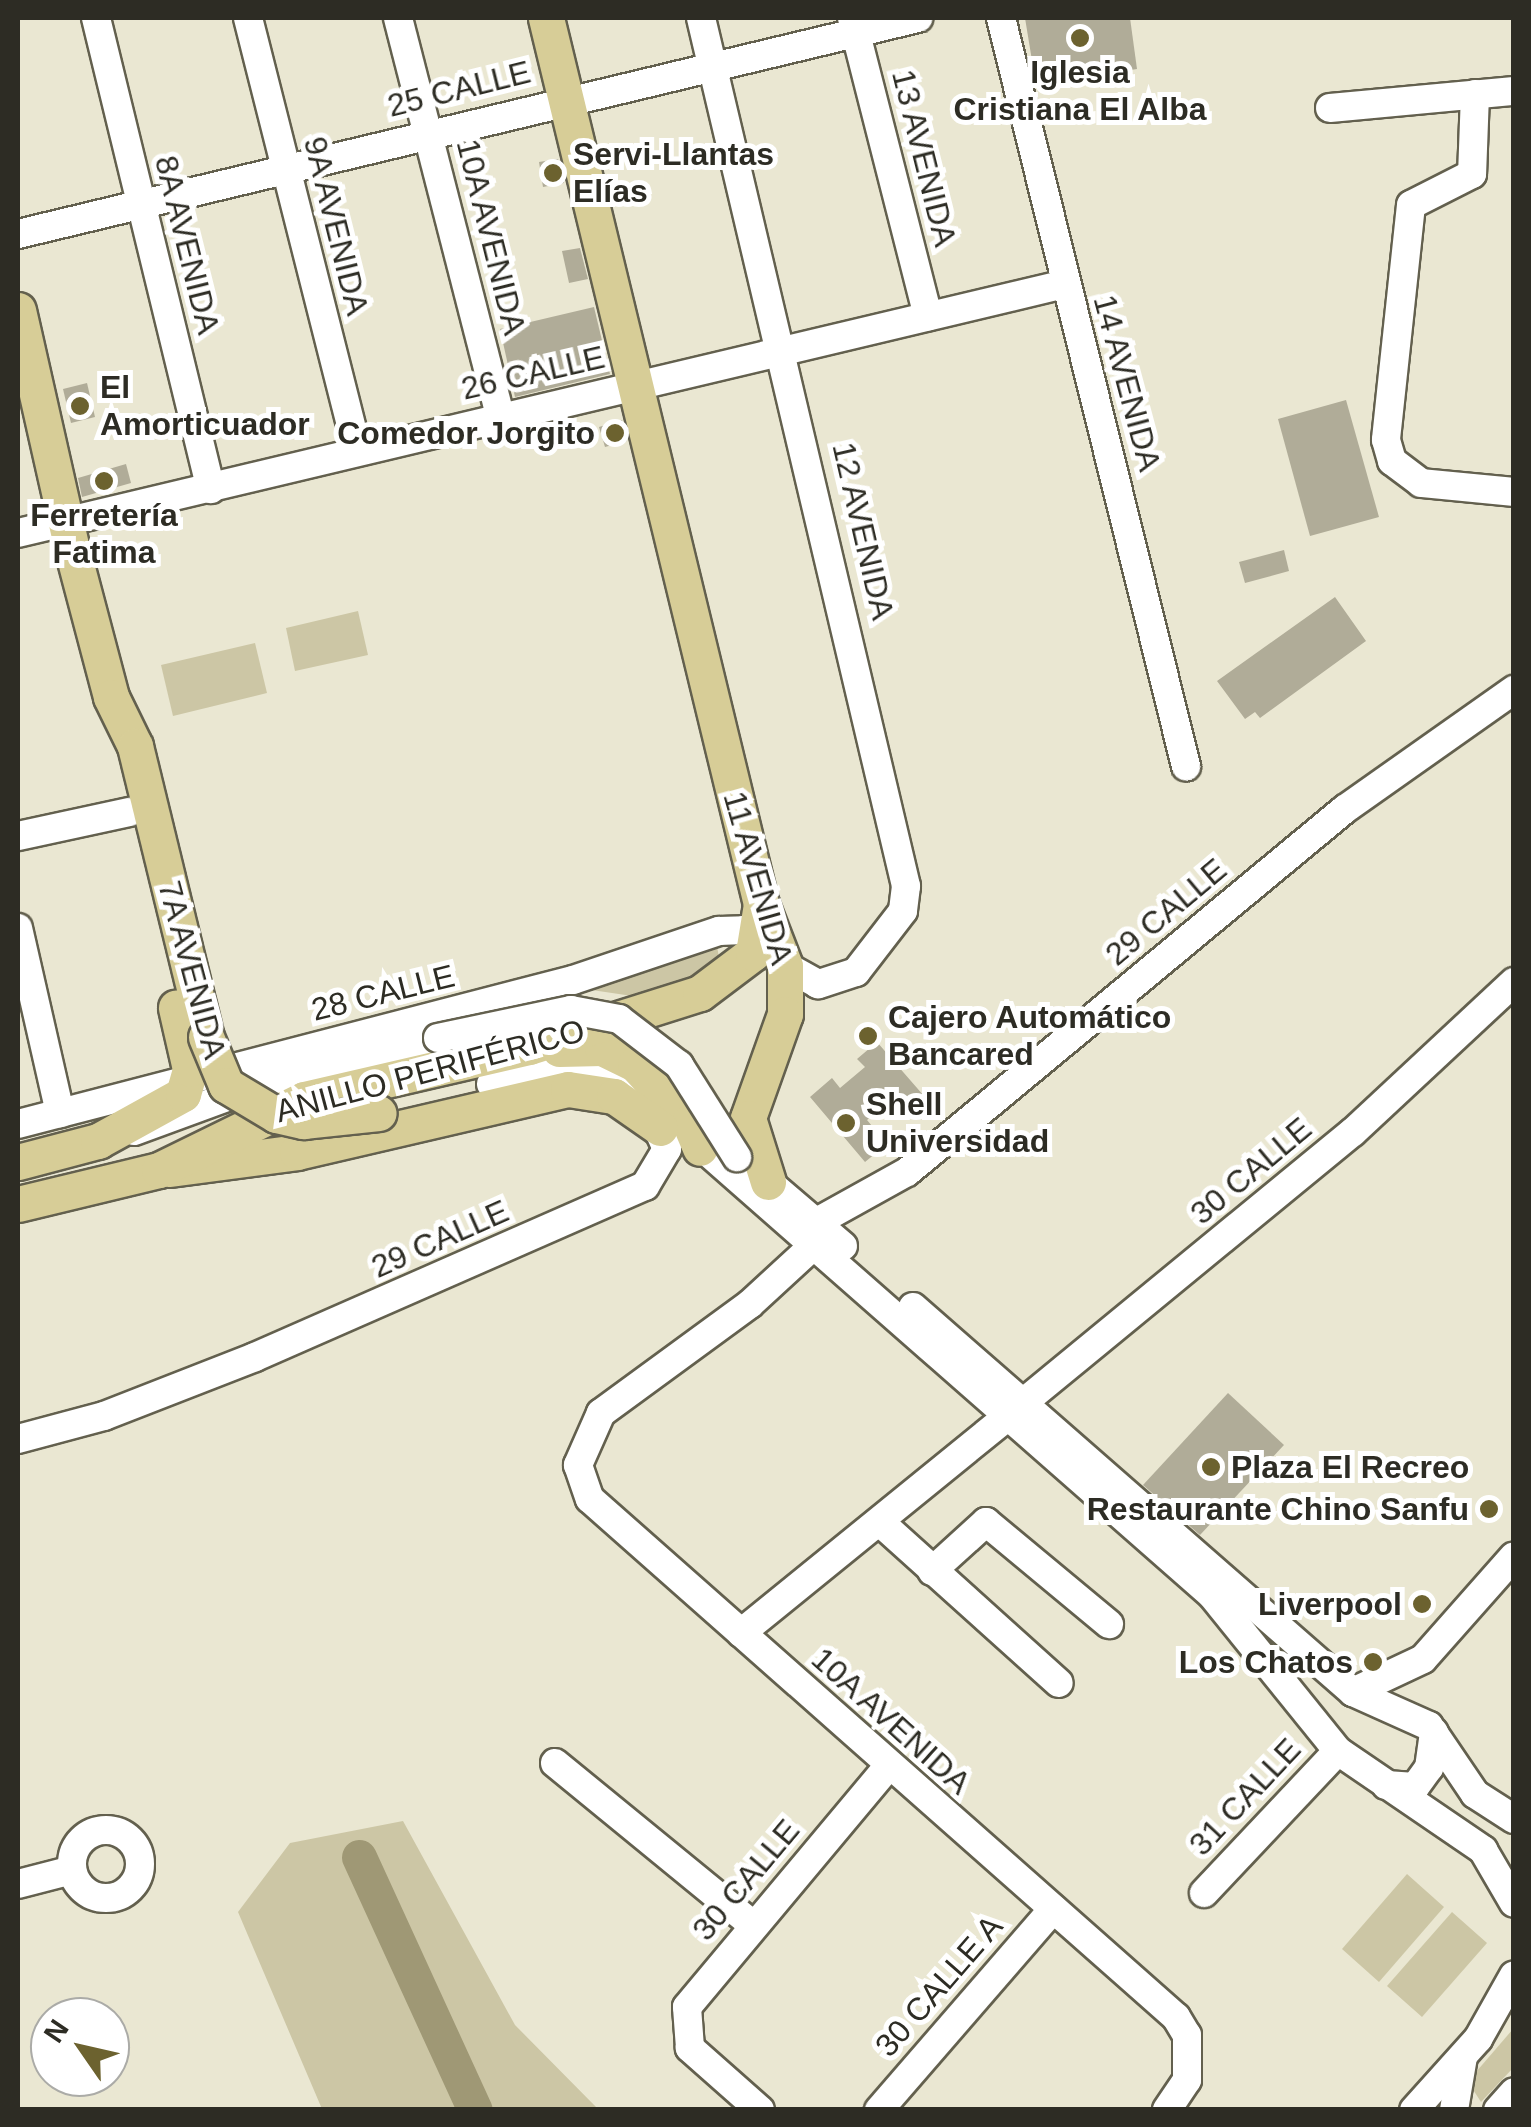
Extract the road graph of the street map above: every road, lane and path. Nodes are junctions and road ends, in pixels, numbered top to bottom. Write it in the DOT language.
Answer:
graph roads {
  1 [pos="96,18"];
  2 [pos="248,18"];
  3 [pos="398,18"];
  4 [pos="546,18"];
  5 [pos="701,18"];
  6 [pos="918,18"];
  7 [pos="1001,18"];
  8 [pos="854,24"];
  9 [pos="713,66"];
  10 [pos="1514,91"];
  11 [pos="1475,94"];
  12 [pos="566,99"];
  13 [pos="1330,108"];
  14 [pos="429,132"];
  15 [pos="287,167"];
  16 [pos="141,203"];
  17 [pos="18,234"];
  18 [pos="1065,284"];
  19 [pos="18,310"];
  20 [pos="928,316"];
  21 [pos="783,350"];
  22 [pos="635,384"];
  23 [pos="500,416"];
  24 [pos="358,450"];
  25 [pos="211,488"];
  26 [pos="1514,492"];
  27 [pos="65,522"];
  28 [pos="18,533"];
  29 [pos="1514,690"];
  30 [pos="111,697"];
  31 [pos="1186,766"];
  32 [pos="129,812"];
  33 [pos="18,836"];
  34 [pos="18,928"];
  35 [pos="772,955"];
  36 [pos="1514,982"];
  37 [pos="530,1047"];
  38 [pos="188,1082"];
  39 [pos="491,1084"];
  40 [pos="60,1113"];
  41 [pos="18,1124"];
  42 [pos="660,1128"];
  43 [pos="98,1141"];
  44 [pos="700,1148"];
  45 [pos="18,1162"];
  46 [pos="159,1170"];
  47 [pos="768,1182"];
  48 [pos="18,1204"];
  49 [pos="814,1234"];
  50 [pos="1016,1409"];
  51 [pos="18,1439"];
  52 [pos="578,1465"];
  53 [pos="882,1524"];
  54 [pos="1514,1556"];
  55 [pos="932,1571"];
  56 [pos="1109,1624"];
  57 [pos="741,1633"];
  58 [pos="1058,1683"];
  59 [pos="1353,1692"];
  60 [pos="1434,1732"];
  61 [pos="1338,1751"];
  62 [pos="555,1763"];
  63 [pos="887,1768"];
  64 [pos="1384,1784"];
  65 [pos="1514,1820"];
  66 [pos="72,1870"];
  67 [pos="18,1884"];
  68 [pos="1204,1893"];
  69 [pos="1514,1902"];
  70 [pos="1053,1909"];
  71 [pos="753,1926"];
  72 [pos="1514,1975"];
  73 [pos="1462,2057"];
  74 [pos="1514,2092"];
  75 [pos="760,2110"];
  76 [pos="879,2110"];
  77 [pos="1167,2110"];
  78 [pos="1414,2110"];
  79 [pos="1454,2110"];
  80 [pos="1498,2110"];
  1 -- 16 [label="street, 8A AVENIDA"];
  2 -- 15 [label="street, 9A AVENIDA"];
  3 -- 14 [label="street, 10A AVENIDA"];
  4 -- 12 [label="main road, 11 AVENIDA"];
  5 -- 9 [label="street, 12 AVENIDA"];
  6 -- 8 [label="street, 25 CALLE"];
  7 -- 18 [label="street, 14 AVENIDA"];
  8 -- 9 [label="street, 25 CALLE"];
  8 -- 20 [label="street, 13 AVENIDA"];
  9 -- 12 [label="street, 25 CALLE"];
  9 -- 21 [label="street, 12 AVENIDA"];
  10 -- 11 [label="street"];
  11 -- 13 [label="street"];
  11 -- 26 [label="street"];
  12 -- 14 [label="street, 25 CALLE"];
  12 -- 22 [label="main road, 11 AVENIDA"];
  14 -- 15 [label="street, 25 CALLE"];
  14 -- 23 [label="street, 10A AVENIDA"];
  15 -- 16 [label="street, 25 CALLE"];
  15 -- 24 [label="street, 9A AVENIDA"];
  16 -- 17 [label="street, 25 CALLE"];
  16 -- 25 [label="street, 8A AVENIDA"];
  18 -- 20 [label="street, 26 CALLE"];
  18 -- 31 [label="street, 14 AVENIDA"];
  19 -- 27 [label="main road, 7A AVENIDA"];
  20 -- 21 [label="street, 26 CALLE"];
  21 -- 22 [label="street, 26 CALLE"];
  21 -- 35 [label="street, 12 AVENIDA"];
  22 -- 23 [label="street, 26 CALLE"];
  22 -- 35 [label="main road, 11 AVENIDA"];
  23 -- 24 [label="street, 26 CALLE"];
  24 -- 25 [label="street, 26 CALLE"];
  25 -- 27 [label="street, 26 CALLE"];
  27 -- 28 [label="street, 26 CALLE"];
  27 -- 30 [label="main road, 7A AVENIDA"];
  29 -- 49 [label="street, 29 CALLE"];
  30 -- 32 [label="main road, 7A AVENIDA"];
  30 -- 39 [label="main road, 7A AVENIDA, bridge"];
  32 -- 33 [label="street"];
  32 -- 38 [label="main road, 7A AVENIDA"];
  34 -- 40 [label="street"];
  35 -- 37 [label="main road, ANILLO PERIFÉRICO"];
  35 -- 38 [label="street, 28 CALLE"];
  35 -- 47 [label="main road, 11 AVENIDA"];
  36 -- 50 [label="street, 30 CALLE"];
  37 -- 44 [label="main road"];
  37 -- 46 [label="main road, ANILLO PERIFÉRICO"];
  38 -- 40 [label="street, 28 CALLE"];
  38 -- 43 [label="main road, 7A AVENIDA"];
  39 -- 42 [label="street"];
  39 -- 44 [label="street, 7A AVENIDA"];
  40 -- 41 [label="street, 28 CALLE"];
  42 -- 46 [label="main road"];
  42 -- 51 [label="street, 29 CALLE"];
  43 -- 45 [label="main road, ANILLO PERIFÉRICO"];
  43 -- 47 [label="street, ANILLO PERIFÉRICO, bridge"];
  44 -- 49 [label="street"];
  46 -- 48 [label="main road, ANILLO PERIFÉRICO"];
  47 -- 49 [label="street"];
  49 -- 50 [label="street"];
  49 -- 52 [label="street, 29 CALLE"];
  50 -- 53 [label="street, 30 CALLE"];
  50 -- 59 [label="street"];
  50 -- 61 [label="street"];
  52 -- 57 [label="street, 10A AVENIDA"];
  53 -- 55 [label="street"];
  53 -- 57 [label="street, 30 CALLE"];
  54 -- 59 [label="street"];
  55 -- 56 [label="street"];
  55 -- 58 [label="street"];
  57 -- 63 [label="street, 10A AVENIDA"];
  59 -- 60 [label="street"];
  60 -- 64 [label="street"];
  60 -- 65 [label="street"];
  61 -- 64 [label="street"];
  61 -- 68 [label="street, 31 CALLE"];
  62 -- 71 [label="street"];
  63 -- 70 [label="street, 10A AVENIDA"];
  63 -- 71 [label="street, 30 CALLE"];
  64 -- 69 [label="street"];
  66 -- 67 [label="street"];
  70 -- 76 [label="street, 30 CALLE A"];
  70 -- 77 [label="street, 10A AVENIDA"];
  71 -- 75 [label="street, 30 CALLE"];
  72 -- 73 [label="street"];
  73 -- 78 [label="street"];
  73 -- 79 [label="street"];
  74 -- 80 [label="street"];
}
